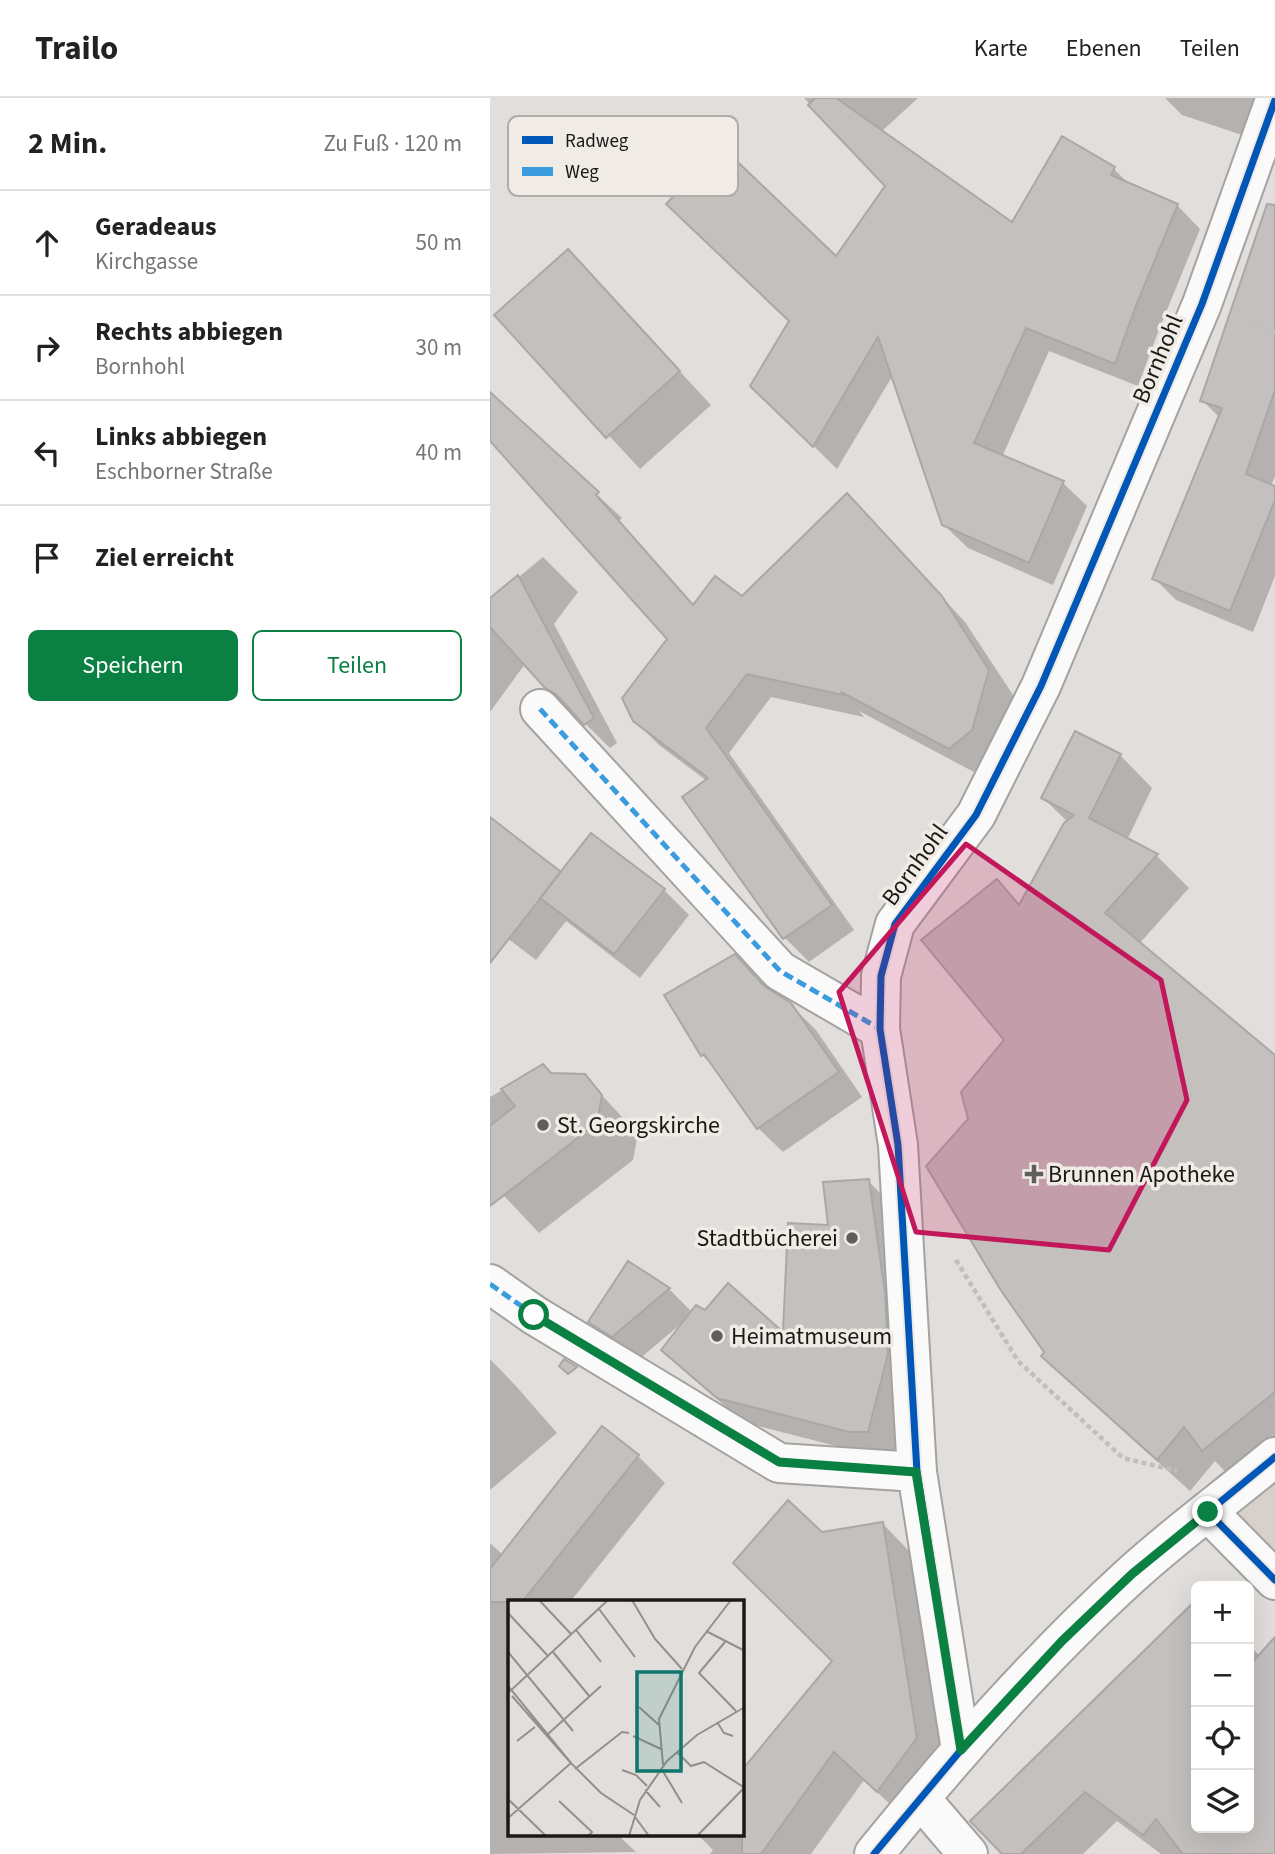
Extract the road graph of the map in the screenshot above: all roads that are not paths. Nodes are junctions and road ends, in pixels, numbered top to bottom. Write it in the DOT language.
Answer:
graph roads {
  1 [pos="1275,100"];
  2 [pos="540,709"];
  3 [pos="880,1030"];
  4 [pos="490,1284"];
  5 [pos="1275,1457"];
  6 [pos="916,1472"];
  7 [pos="1208,1512"];
  8 [pos="1275,1580"];
  9 [pos="961,1750"];
  10 [pos="919,1798"];
  11 [pos="874,1854"];
  12 [pos="968,1854"];
  1 -- 3 [label="street, Bornhohl"];
  2 -- 3 [label="street"];
  3 -- 6 [label="street, Bornhohl"];
  4 -- 6 [label="street"];
  5 -- 7 [label="street"];
  6 -- 9 [label="street, Bornhohl"];
  7 -- 8 [label="street"];
  7 -- 9 [label="street"];
  9 -- 10 [label="street"];
  10 -- 11 [label="street"];
  10 -- 12 [label="street"];
}
